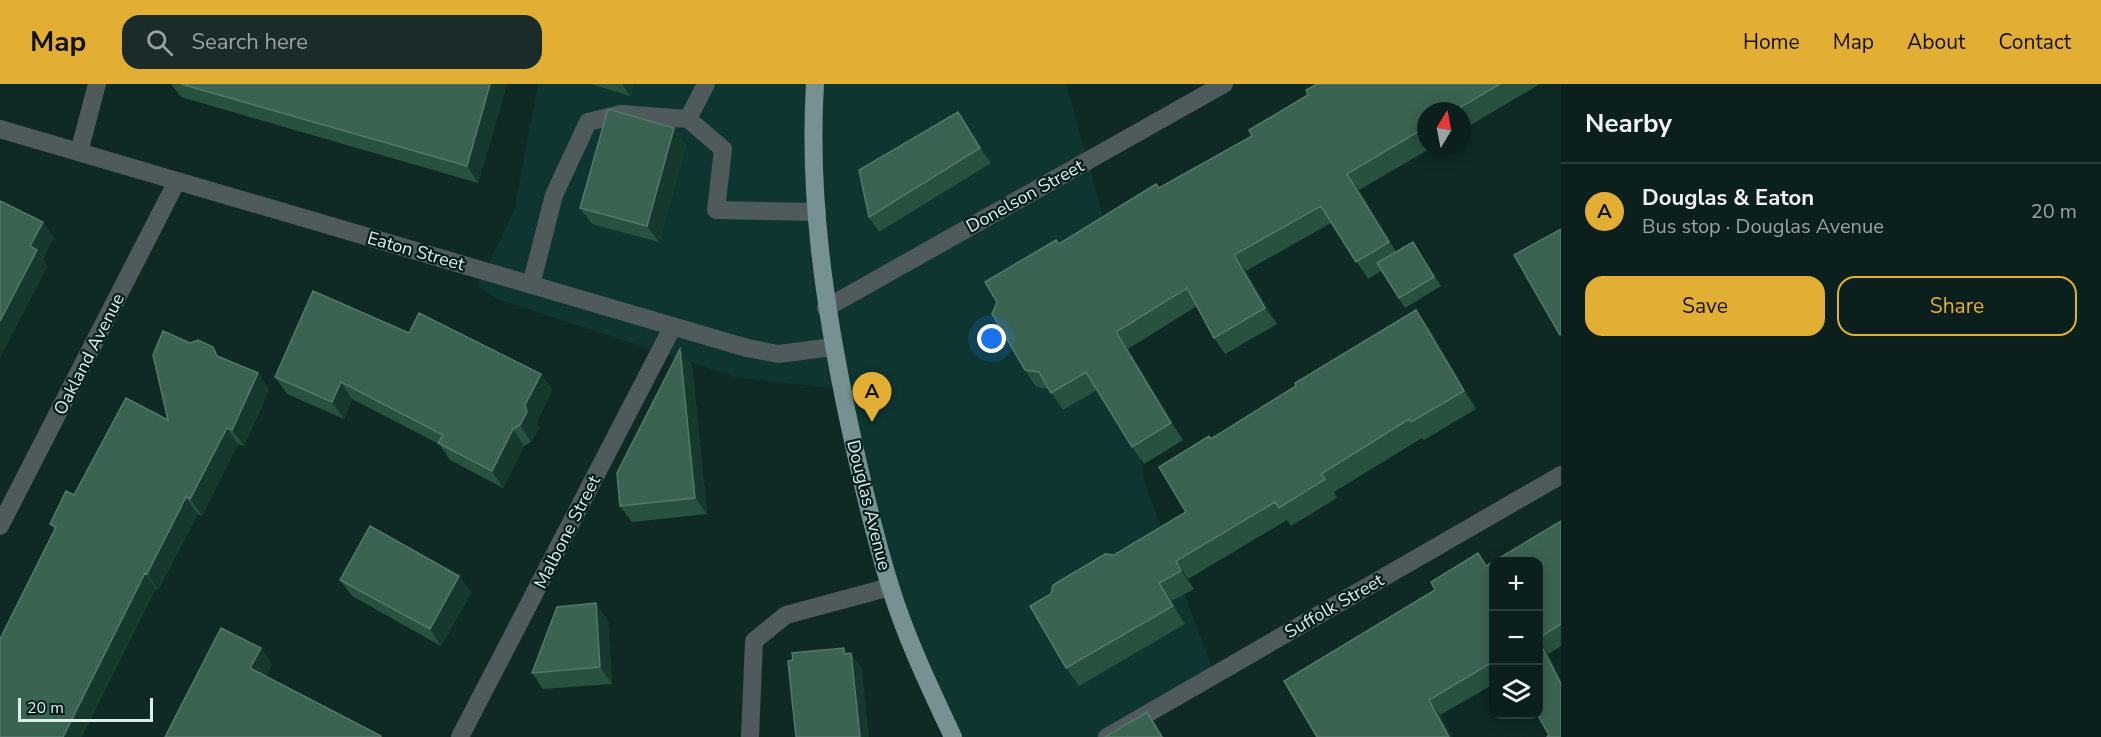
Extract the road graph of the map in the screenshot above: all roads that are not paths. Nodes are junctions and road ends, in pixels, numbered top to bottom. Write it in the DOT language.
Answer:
graph roads {
  1 [pos="97,84"];
  2 [pos="706,84"];
  3 [pos="815,84"];
  4 [pos="1224,84"];
  5 [pos="688,119"];
  6 [pos="0,129"];
  7 [pos="79,152"];
  8 [pos="177,181"];
  9 [pos="817,212"];
  10 [pos="531,285"];
  11 [pos="826,308"];
  12 [pos="673,326"];
  13 [pos="833,347"];
  14 [pos="1561,475"];
  15 [pos="0,526"];
  16 [pos="890,587"];
  17 [pos="460,737"];
  18 [pos="750,737"];
  19 [pos="953,737"];
  20 [pos="1107,737"];
  1 -- 7 [label="street"];
  2 -- 5 [label="street"];
  3 -- 9 [label="main road, Douglas Avenue"];
  4 -- 11 [label="street, Donelson Street"];
  5 -- 9 [label="street"];
  5 -- 10 [label="street"];
  6 -- 7 [label="street, Eaton Street"];
  7 -- 8 [label="street, Eaton Street"];
  8 -- 10 [label="street, Eaton Street"];
  8 -- 15 [label="street, Oakland Avenue"];
  9 -- 11 [label="main road, Douglas Avenue"];
  10 -- 12 [label="street, Eaton Street"];
  11 -- 13 [label="main road, Douglas Avenue"];
  12 -- 13 [label="street, Eaton Street"];
  12 -- 17 [label="street, Malbone Street"];
  13 -- 16 [label="main road, Douglas Avenue"];
  14 -- 20 [label="street, Suffolk Street"];
  16 -- 18 [label="street"];
  16 -- 19 [label="main road, Douglas Avenue"];
}
